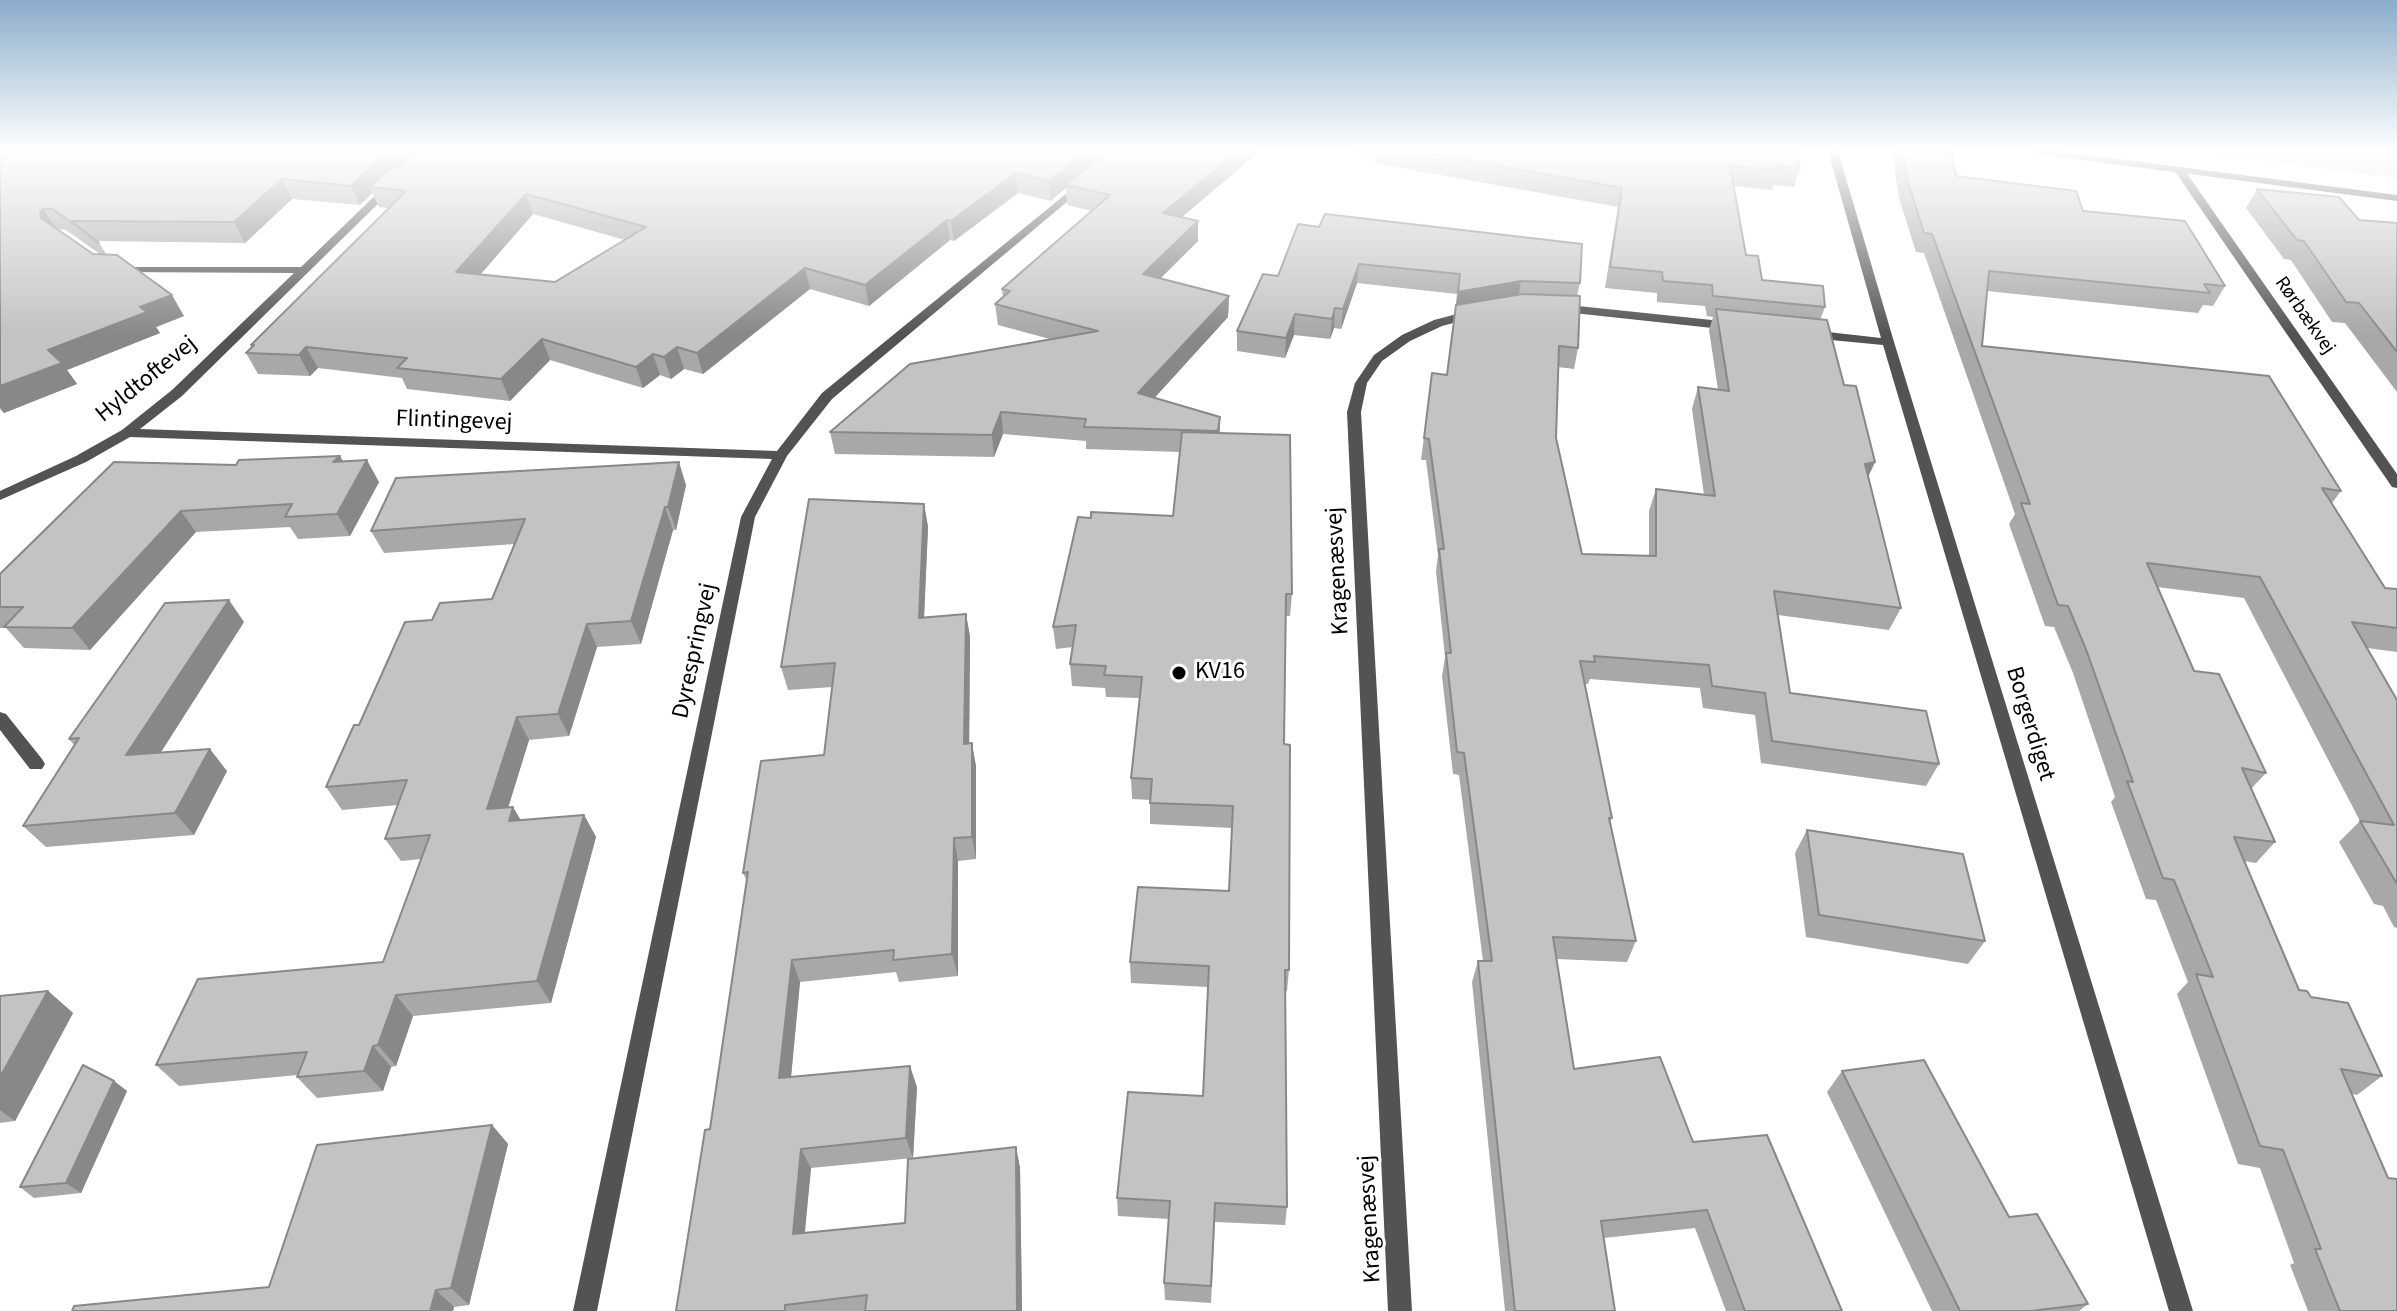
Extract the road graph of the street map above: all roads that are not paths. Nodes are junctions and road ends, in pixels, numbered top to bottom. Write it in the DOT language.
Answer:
graph roads {
  1 [pos="365,212"];
  2 [pos="1047,212"];
  3 [pos="1851,212"];
  4 [pos="2208,212"];
  5 [pos="108,269"];
  6 [pos="303,270"];
  7 [pos="1547,308"];
  8 [pos="1490,311"];
  9 [pos="1748,327"];
  10 [pos="1795,332"];
  11 [pos="1888,342"];
  12 [pos="127,433"];
  13 [pos="781,455"];
  14 [pos="2397,484"];
  15 [pos="0,496"];
  16 [pos="0,718"];
  17 [pos="36,764"];
  18 [pos="585,1311"];
  19 [pos="1400,1311"];
  20 [pos="2181,1311"];
  1 -- 6 [label="street, Hyldtoftevej"];
  2 -- 13 [label="street, Dyrespringvej"];
  3 -- 11 [label="street, Borgerdiget"];
  4 -- 14 [label="street, Rørbækvej"];
  5 -- 6 [label="street"];
  6 -- 12 [label="street, Hyldtoftevej"];
  7 -- 9 [label="street"];
  8 -- 19 [label="street, Kragenæsvej"];
  10 -- 11 [label="street"];
  11 -- 20 [label="street, Borgerdiget"];
  12 -- 13 [label="street, Flintingevej"];
  12 -- 15 [label="street, Hyldtoftevej"];
  13 -- 18 [label="street, Dyrespringvej"];
  16 -- 17 [label="street"];
}
